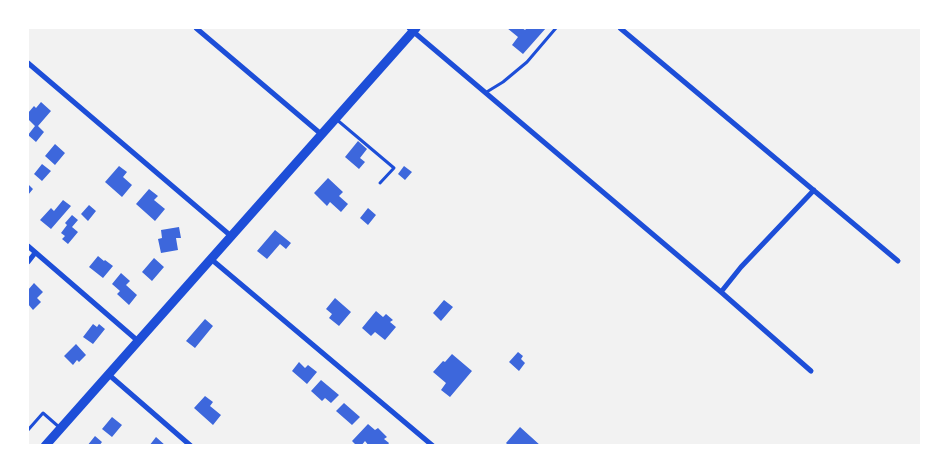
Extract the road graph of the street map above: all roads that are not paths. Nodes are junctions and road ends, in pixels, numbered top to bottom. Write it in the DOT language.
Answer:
graph roads {
  1 [pos="196,28"];
  2 [pos="556,28"];
  3 [pos="620,28"];
  4 [pos="413,29"];
  5 [pos="28,63"];
  6 [pos="485,93"];
  7 [pos="335,119"];
  8 [pos="321,134"];
  9 [pos="380,183"];
  10 [pos="814,190"];
  11 [pos="231,236"];
  12 [pos="28,246"];
  13 [pos="36,253"];
  14 [pos="211,259"];
  15 [pos="898,261"];
  16 [pos="28,262"];
  17 [pos="720,292"];
  18 [pos="138,340"];
  19 [pos="811,371"];
  20 [pos="108,374"];
  21 [pos="60,429"];
  22 [pos="28,430"];
  23 [pos="45,446"];
  24 [pos="191,446"];
  25 [pos="433,446"];
  1 -- 8 [label="street"];
  2 -- 6 [label="lane"];
  3 -- 10 [label="street"];
  4 -- 6 [label="street"];
  4 -- 7 [label="main road"];
  5 -- 11 [label="street"];
  6 -- 17 [label="street"];
  7 -- 8 [label="main road"];
  7 -- 9 [label="lane"];
  8 -- 11 [label="main road"];
  10 -- 15 [label="street"];
  10 -- 17 [label="street"];
  11 -- 14 [label="main road"];
  12 -- 13 [label="street"];
  13 -- 16 [label="street"];
  13 -- 18 [label="street"];
  14 -- 18 [label="main road"];
  14 -- 25 [label="street"];
  17 -- 19 [label="street"];
  18 -- 20 [label="main road"];
  20 -- 21 [label="main road"];
  20 -- 24 [label="street"];
  21 -- 22 [label="lane"];
  21 -- 23 [label="main road"];
}
